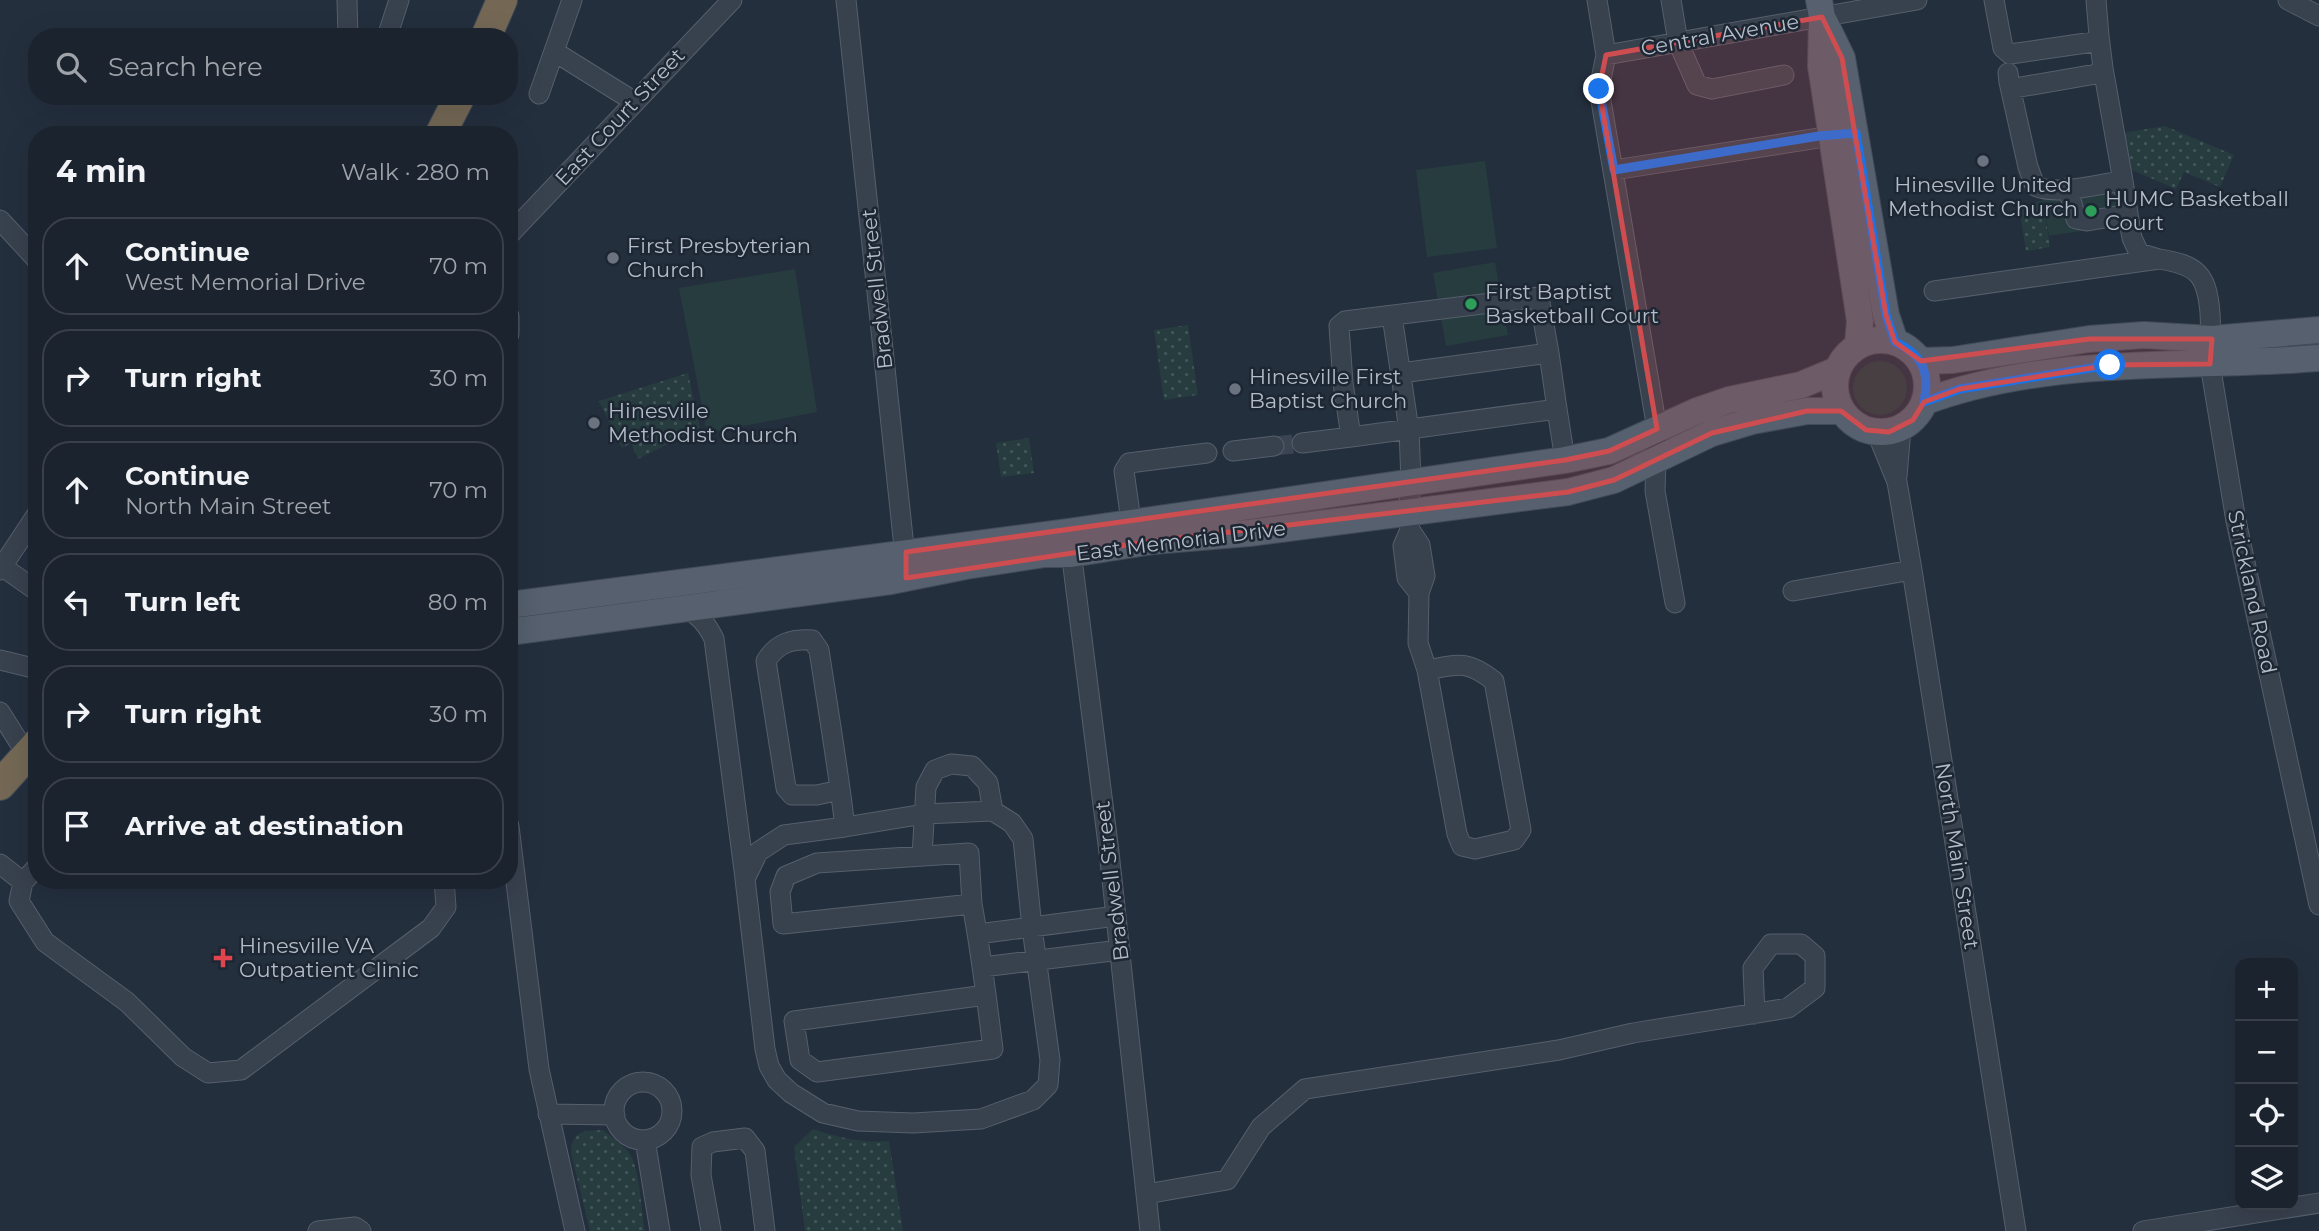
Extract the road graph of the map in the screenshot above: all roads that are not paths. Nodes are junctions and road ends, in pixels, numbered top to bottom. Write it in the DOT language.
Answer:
graph roads {
  1 [pos="347,0"];
  2 [pos="399,0"];
  3 [pos="502,0"];
  4 [pos="572,0"];
  5 [pos="846,0"];
  6 [pos="1597,0"];
  7 [pos="1671,0"];
  8 [pos="1917,0"];
  9 [pos="1994,0"];
  10 [pos="2096,0"];
  11 [pos="2290,0"];
  12 [pos="727,2"];
  13 [pos="1820,8"];
  14 [pos="2319,16"];
  15 [pos="348,28"];
  16 [pos="390,28"];
  17 [pos="490,28"];
  18 [pos="2099,36"];
  19 [pos="1678,42"];
  20 [pos="2003,48"];
  21 [pos="555,52"];
  22 [pos="1606,55"];
  23 [pos="2103,68"];
  24 [pos="1784,75"];
  25 [pos="2009,82"];
  26 [pos="539,94"];
  27 [pos="635,102"];
  28 [pos="455,105"];
  29 [pos="445,126"];
  30 [pos="1844,134"];
  31 [pos="1614,170"];
  32 [pos="2123,181"];
  33 [pos="2068,188"];
  34 [pos="2128,214"];
  35 [pos="0,220"];
  36 [pos="518,226"];
  37 [pos="28,250"];
  38 [pos="2159,260"];
  39 [pos="1934,291"];
  40 [pos="1392,316"];
  41 [pos="2319,330"];
  42 [pos="1895,342"];
  43 [pos="1858,345"];
  44 [pos="2211,351"];
  45 [pos="1549,352"];
  46 [pos="2319,358"];
  47 [pos="1921,361"];
  48 [pos="1837,370"];
  49 [pos="1401,373"];
  50 [pos="1924,402"];
  51 [pos="1557,409"];
  52 [pos="1841,411"];
  53 [pos="1657,429"];
  54 [pos="1409,430"];
  55 [pos="1889,430"];
  56 [pos="1351,437"];
  57 [pos="1302,443"];
  58 [pos="1274,446"];
  59 [pos="1233,451"];
  60 [pos="1208,453"];
  61 [pos="1656,459"];
  62 [pos="1565,460"];
  63 [pos="1411,481"];
  64 [pos="1131,521"];
  65 [pos="1409,522"];
  66 [pos="28,528"];
  67 [pos="1070,543"];
  68 [pos="906,565"];
  69 [pos="1,568"];
  70 [pos="1912,570"];
  71 [pos="28,585"];
  72 [pos="1793,592"];
  73 [pos="1675,603"];
  74 [pos="518,604"];
  75 [pos="687,608"];
  76 [pos="518,631"];
  77 [pos="0,660"];
  78 [pos="28,667"];
  79 [pos="1427,670"];
  80 [pos="0,712"];
  81 [pos="28,744"];
  82 [pos="28,754"];
  83 [pos="0,785"];
  84 [pos="840,790"];
  85 [pos="993,811"];
  86 [pos="924,814"];
  87 [pos="845,827"];
  88 [pos="922,856"];
  89 [pos="0,864"];
  90 [pos="28,877"];
  91 [pos="745,879"];
  92 [pos="23,882"];
  93 [pos="445,889"];
  94 [pos="517,889"];
  95 [pos="972,904"];
  96 [pos="2319,905"];
  97 [pos="1116,916"];
  98 [pos="1032,928"];
  99 [pos="978,934"];
  100 [pos="1120,950"];
  101 [pos="1036,960"];
  102 [pos="983,967"];
  103 [pos="986,995"];
  104 [pos="1755,1014"];
  105 [pos="548,1114"];
  106 [pos="615,1115"];
  107 [pos="645,1140"];
  108 [pos="1146,1194"];
  109 [pos="2319,1203"];
  110 [pos="2174,1228"];
  111 [pos="317,1231"];
  112 [pos="361,1231"];
  113 [pos="575,1231"];
  114 [pos="660,1231"];
  115 [pos="711,1231"];
  116 [pos="765,1231"];
  117 [pos="1150,1231"];
  118 [pos="2016,1231"];
  119 [pos="2143,1231"];
  1 -- 15 [label="street"];
  2 -- 16 [label="street"];
  3 -- 17 [label="highway"];
  4 -- 21 [label="street"];
  5 -- 68 [label="street, Bradwell Street"];
  6 -- 22 [label="street"];
  7 -- 19 [label="street"];
  8 -- 13 [label="street, Central Avenue"];
  9 -- 20 [label="street"];
  10 -- 18 [label="street"];
  11 -- 14 [label="street"];
  12 -- 27 [label="street, East Court Street"];
  13 -- 19 [label="street, Central Avenue"];
  13 -- 30 [label="main road"];
  18 -- 20 [label="street"];
  18 -- 23 [label="street"];
  19 -- 22 [label="street, Central Avenue"];
  19 -- 24 [label="street"];
  20 -- 25 [label="street"];
  21 -- 26 [label="street"];
  21 -- 27 [label="street"];
  22 -- 31 [label="street"];
  23 -- 25 [label="street"];
  23 -- 32 [label="street"];
  25 -- 33 [label="street"];
  27 -- 36 [label="street, East Court Street"];
  28 -- 29 [label="highway"];
  30 -- 31 [label="street"];
  30 -- 42 [label="main road"];
  30 -- 43 [label="main road"];
  31 -- 53 [label="street"];
  32 -- 33 [label="street"];
  32 -- 34 [label="street"];
  33 -- 34 [label="street"];
  34 -- 38 [label="street"];
  35 -- 37 [label="street"];
  38 -- 39 [label="street"];
  38 -- 44 [label="street, Strickland Road"];
  40 -- 45 [label="street"];
  40 -- 49 [label="street"];
  40 -- 56 [label="street"];
  41 -- 44 [label="main road"];
  42 -- 43 [label="main road"];
  42 -- 47 [label="main road"];
  43 -- 48 [label="main road"];
  44 -- 46 [label="main road"];
  44 -- 47 [label="main road"];
  44 -- 50 [label="main road"];
  44 -- 96 [label="street, Strickland Road"];
  45 -- 49 [label="street"];
  45 -- 51 [label="street"];
  47 -- 50 [label="main road"];
  48 -- 52 [label="main road"];
  48 -- 53 [label="main road, East Memorial Drive"];
  49 -- 54 [label="street"];
  50 -- 55 [label="main road"];
  51 -- 54 [label="street"];
  51 -- 62 [label="street"];
  52 -- 55 [label="main road"];
  52 -- 61 [label="main road, East Memorial Drive"];
  53 -- 61 [label="street"];
  53 -- 62 [label="main road, East Memorial Drive"];
  54 -- 56 [label="street"];
  54 -- 63 [label="street"];
  55 -- 70 [label="street, North Main Street"];
  56 -- 57 [label="street"];
  58 -- 59 [label="street"];
  60 -- 64 [label="street"];
  61 -- 65 [label="main road, East Memorial Drive"];
  61 -- 73 [label="street"];
  62 -- 63 [label="main road, East Memorial Drive"];
  63 -- 64 [label="main road, East Memorial Drive"];
  63 -- 65 [label="street"];
  64 -- 67 [label="main road, East Memorial Drive"];
  65 -- 67 [label="main road, East Memorial Drive"];
  65 -- 79 [label="street"];
  66 -- 69 [label="street"];
  67 -- 68 [label="main road, East Memorial Drive"];
  67 -- 97 [label="street, Bradwell Street"];
  68 -- 74 [label="main road, East Memorial Drive"];
  68 -- 75 [label="main road, East Memorial Drive"];
  69 -- 71 [label="street"];
  70 -- 72 [label="street"];
  70 -- 118 [label="street, North Main Street"];
  75 -- 76 [label="main road, East Memorial Drive"];
  75 -- 91 [label="street"];
  77 -- 78 [label="street"];
  79 -- 79 [label="street"];
  80 -- 81 [label="street"];
  82 -- 83 [label="highway"];
  84 -- 84 [label="street"];
  84 -- 87 [label="street"];
  85 -- 86 [label="street"];
  85 -- 86 [label="street"];
  85 -- 98 [label="street"];
  86 -- 87 [label="street"];
  86 -- 88 [label="street"];
  87 -- 91 [label="street"];
  88 -- 95 [label="street"];
  88 -- 95 [label="street"];
  89 -- 92 [label="street"];
  90 -- 92 [label="street"];
  91 -- 101 [label="street"];
  92 -- 93 [label="street"];
  94 -- 105 [label="street"];
  95 -- 99 [label="street"];
  97 -- 98 [label="street"];
  97 -- 100 [label="street, Bradwell Street"];
  98 -- 99 [label="street"];
  98 -- 101 [label="street"];
  99 -- 102 [label="street"];
  100 -- 101 [label="street"];
  100 -- 108 [label="street, Bradwell Street"];
  101 -- 102 [label="street"];
  102 -- 103 [label="street"];
  103 -- 103 [label="street"];
  104 -- 108 [label="street"];
  105 -- 106 [label="street"];
  105 -- 113 [label="street"];
  106 -- 107 [label="street"];
  106 -- 107 [label="street"];
  107 -- 114 [label="street"];
  108 -- 117 [label="street, Bradwell Street"];
  109 -- 110 [label="street"];
  110 -- 119 [label="street"];
  111 -- 112 [label="street"];
  115 -- 116 [label="street"];
}
